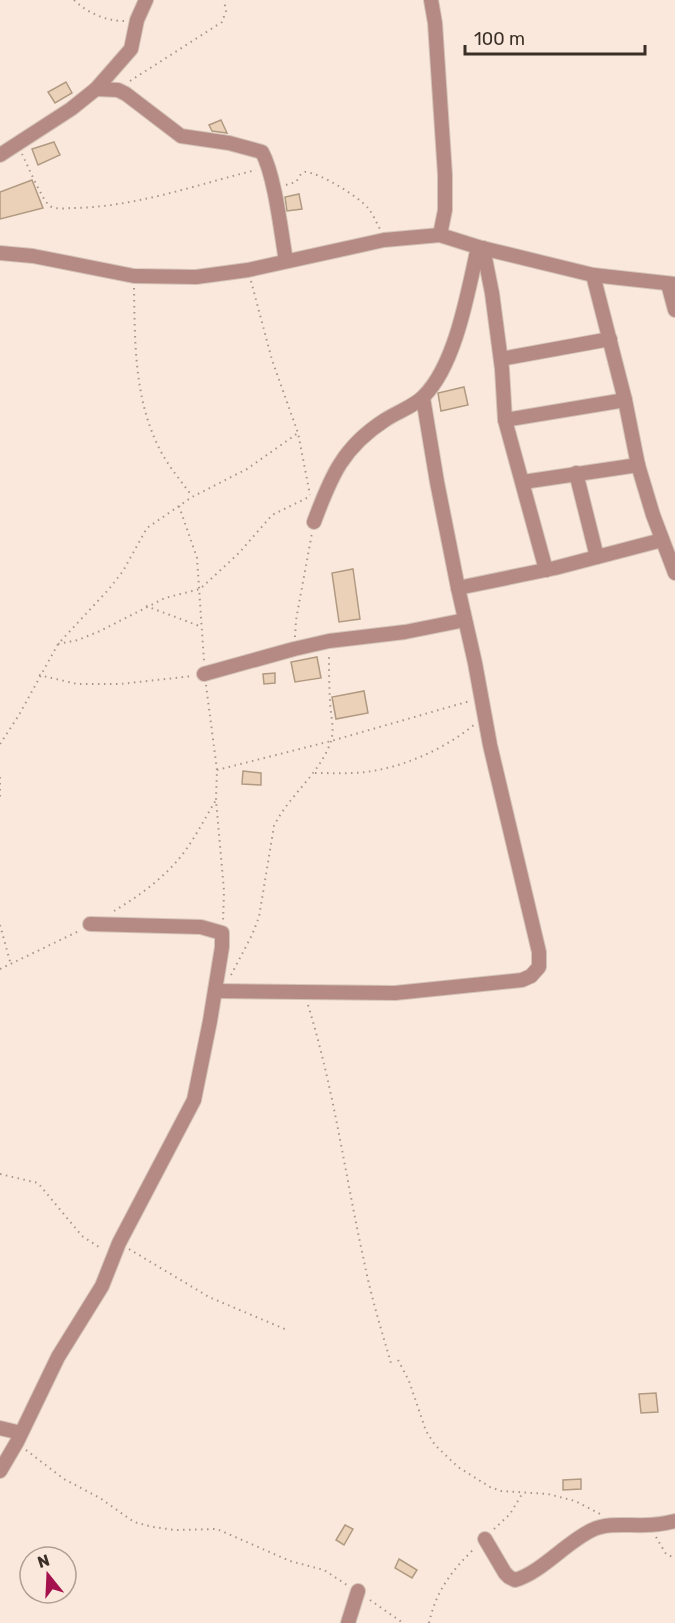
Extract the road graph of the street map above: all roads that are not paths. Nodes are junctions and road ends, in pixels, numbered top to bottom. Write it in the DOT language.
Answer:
graph roads {
  1 [pos="146,0"];
  2 [pos="431,0"];
  3 [pos="96,89"];
  4 [pos="0,155"];
  5 [pos="440,235"];
  6 [pos="480,248"];
  7 [pos="0,253"];
  8 [pos="286,261"];
  9 [pos="593,275"];
  10 [pos="672,284"];
  11 [pos="675,310"];
  12 [pos="610,339"];
  13 [pos="501,359"];
  14 [pos="423,398"];
  15 [pos="625,400"];
  16 [pos="505,420"];
  17 [pos="638,465"];
  18 [pos="576,473"];
  19 [pos="523,482"];
  20 [pos="314,522"];
  21 [pos="662,540"];
  22 [pos="597,557"];
  23 [pos="546,570"];
  24 [pos="675,573"];
  25 [pos="458,588"];
  26 [pos="465,620"];
  27 [pos="204,674"];
  28 [pos="90,924"];
  29 [pos="219,991"];
  30 [pos="0,1428"];
  31 [pos="19,1437"];
  32 [pos="0,1471"];
  33 [pos="675,1521"];
  34 [pos="485,1539"];
  35 [pos="358,1592"];
  36 [pos="348,1623"];
  1 -- 3 [label="street"];
  2 -- 5 [label="street"];
  3 -- 4 [label="street"];
  3 -- 8 [label="street"];
  5 -- 6 [label="street"];
  5 -- 8 [label="street"];
  6 -- 9 [label="street"];
  6 -- 13 [label="street"];
  6 -- 14 [label="street"];
  7 -- 8 [label="street"];
  9 -- 10 [label="street"];
  9 -- 12 [label="street"];
  10 -- 11 [label="street"];
  12 -- 13 [label="street"];
  12 -- 15 [label="street"];
  13 -- 16 [label="street"];
  14 -- 20 [label="street"];
  14 -- 25 [label="street"];
  15 -- 16 [label="street"];
  15 -- 17 [label="street"];
  16 -- 19 [label="street"];
  17 -- 18 [label="street"];
  17 -- 21 [label="street"];
  18 -- 19 [label="street"];
  18 -- 22 [label="street"];
  19 -- 23 [label="street"];
  21 -- 22 [label="street"];
  21 -- 24 [label="street"];
  22 -- 23 [label="street"];
  23 -- 25 [label="street"];
  25 -- 26 [label="street"];
  26 -- 27 [label="street"];
  26 -- 29 [label="street"];
  28 -- 29 [label="street"];
  29 -- 31 [label="street"];
  30 -- 31 [label="street"];
  31 -- 32 [label="street"];
  33 -- 34 [label="street"];
  35 -- 36 [label="street"];
}
